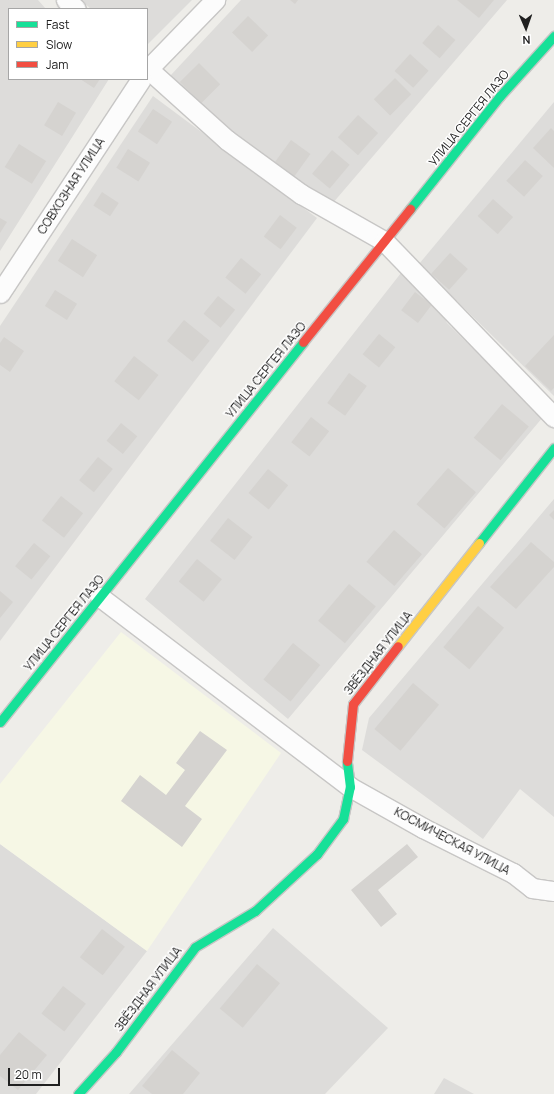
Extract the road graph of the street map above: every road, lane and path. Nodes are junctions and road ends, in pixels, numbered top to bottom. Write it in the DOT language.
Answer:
graph roads {
  1 [pos="66,0"];
  2 [pos="215,0"];
  3 [pos="75,8"];
  4 [pos="554,36"];
  5 [pos="148,69"];
  6 [pos="148,73"];
  7 [pos="140,80"];
  8 [pos="384,241"];
  9 [pos="0,293"];
  10 [pos="554,417"];
  11 [pos="554,448"];
  12 [pos="100,597"];
  13 [pos="0,722"];
  14 [pos="350,786"];
  15 [pos="554,891"];
  16 [pos="78,1094"];
  1 -- 3 [label="street"];
  2 -- 5 [label="street, СОВХОЗНАЯ УЛИЦА"];
  4 -- 8 [label="street, УЛИЦА СЕРГЕЯ ЛАЗО"];
  6 -- 8 [label="street"];
  7 -- 9 [label="street, СОВХОЗНАЯ УЛИЦА"];
  8 -- 10 [label="street"];
  8 -- 12 [label="street, УЛИЦА СЕРГЕЯ ЛАЗО"];
  11 -- 14 [label="street, ЗВЁЗДНАЯ УЛИЦА"];
  12 -- 13 [label="street, УЛИЦА СЕРГЕЯ ЛАЗО"];
  12 -- 14 [label="street, КОСМИЧЕСКАЯ УЛИЦА"];
  14 -- 15 [label="street, КОСМИЧЕСКАЯ УЛИЦА"];
  14 -- 16 [label="street, ЗВЁЗДНАЯ УЛИЦА"];
}
